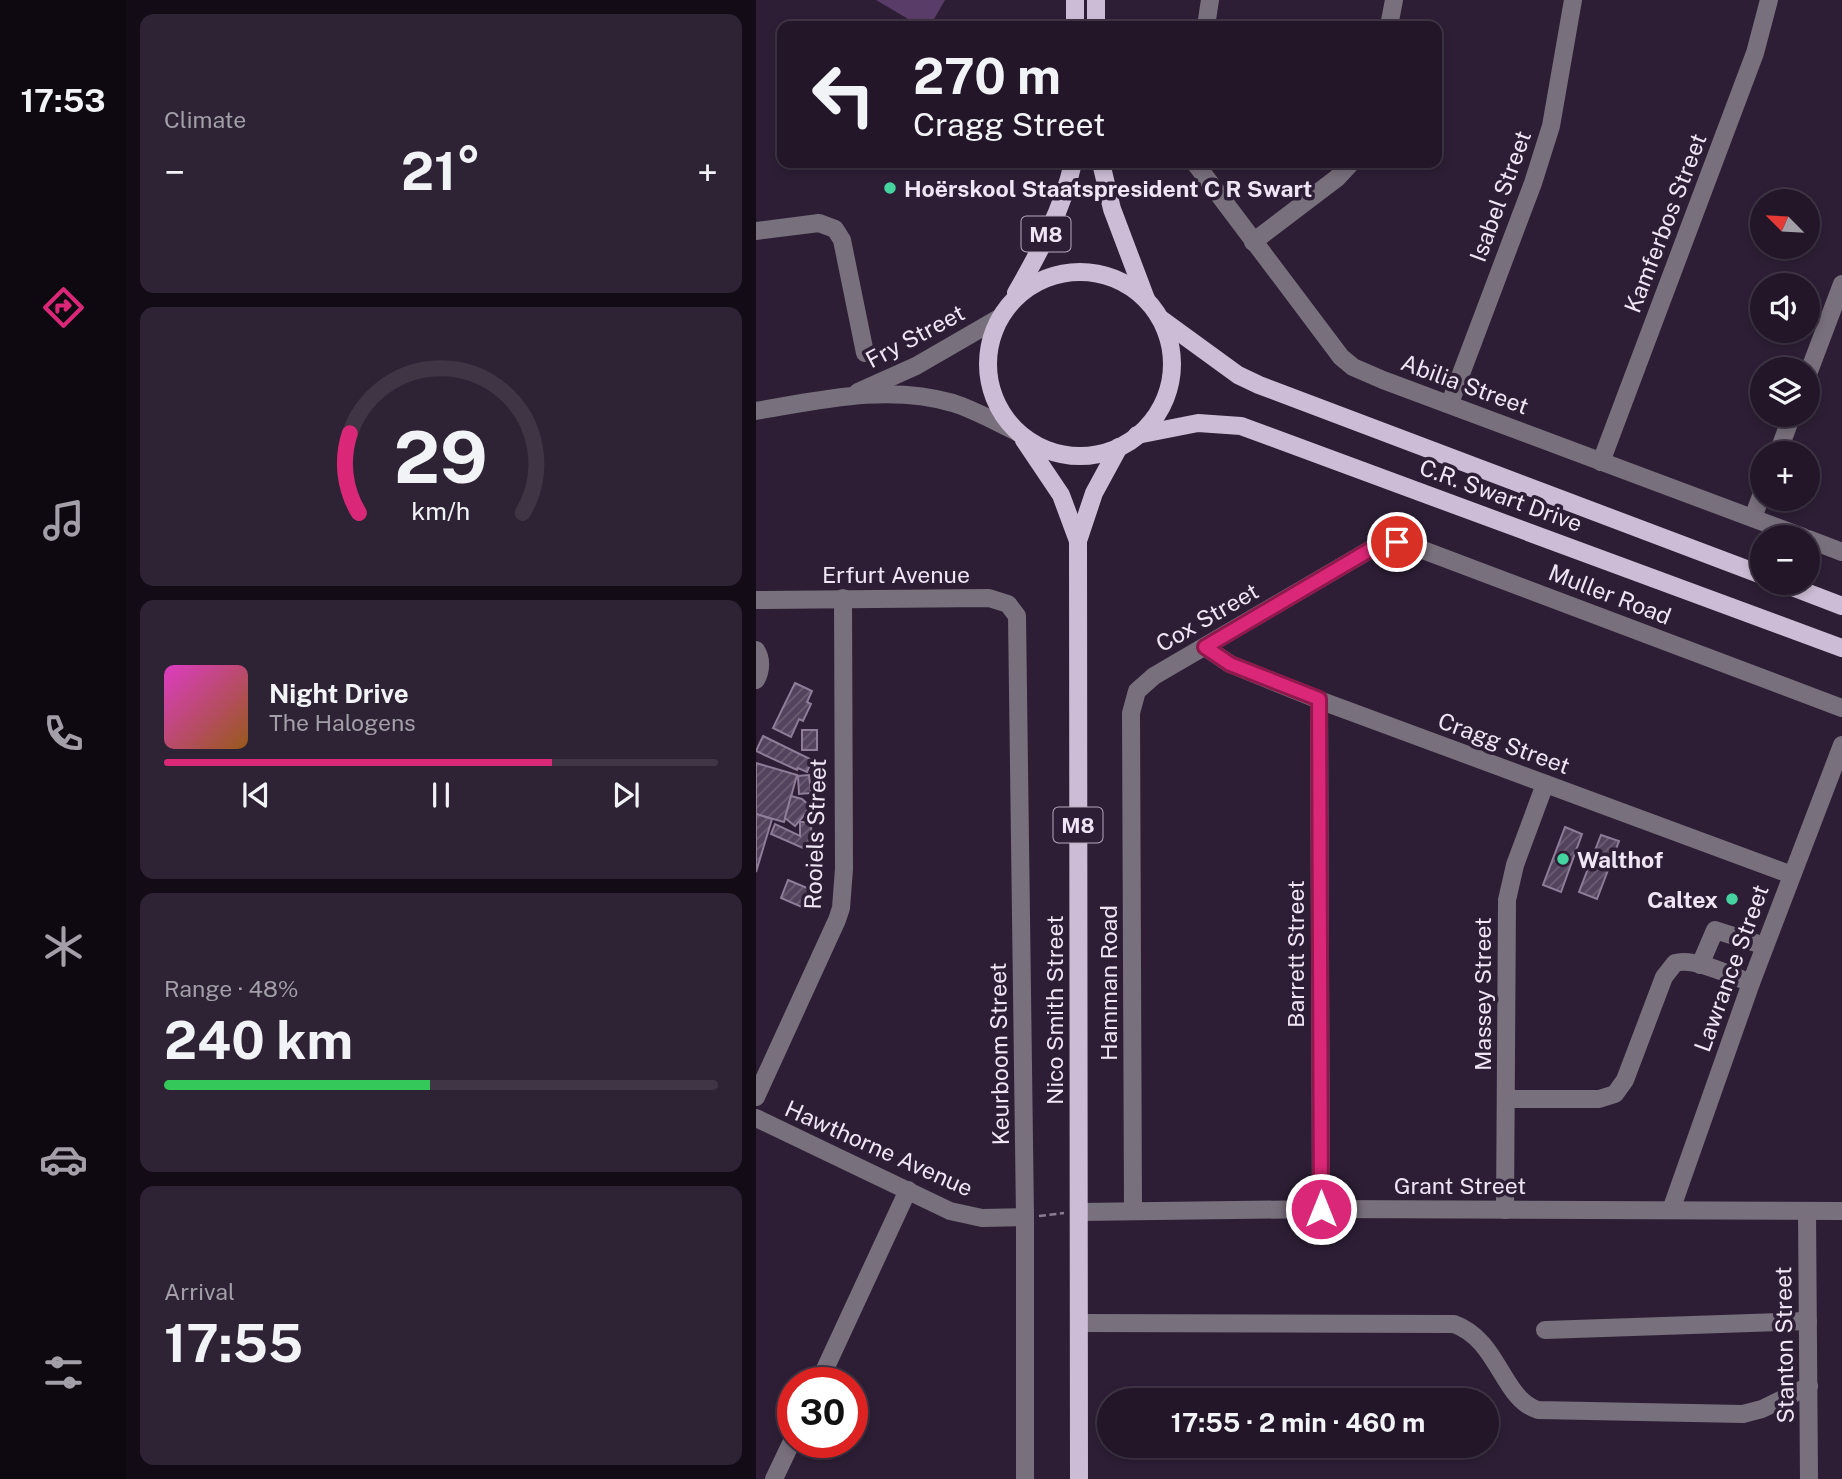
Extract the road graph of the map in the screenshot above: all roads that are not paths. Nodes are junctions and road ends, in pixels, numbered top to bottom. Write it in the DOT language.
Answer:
graph roads {
  1 [pos="1075,0"];
  2 [pos="1096,0"];
  3 [pos="1210,0"];
  4 [pos="1394,0"];
  5 [pos="1573,0"];
  6 [pos="1769,0"];
  7 [pos="1075,21"];
  8 [pos="1096,21"];
  9 [pos="1207,21"];
  10 [pos="1391,21"];
  11 [pos="1071,168"];
  12 [pos="1102,168"];
  13 [pos="1199,168"];
  14 [pos="1346,168"];
  15 [pos="756,231"];
  16 [pos="1253,242"];
  17 [pos="1842,284"];
  18 [pos="1146,299"];
  19 [pos="1011,302"];
  20 [pos="999,318"];
  21 [pos="1161,319"];
  22 [pos="865,352"];
  23 [pos="1814,357"];
  24 [pos="852,395"];
  25 [pos="1450,403"];
  26 [pos="756,411"];
  27 [pos="1018,433"];
  28 [pos="1137,436"];
  29 [pos="1119,447"];
  30 [pos="1601,462"];
  31 [pos="1756,511"];
  32 [pos="1753,518"];
  33 [pos="1771,525"];
  34 [pos="1078,541"];
  35 [pos="1820,544"];
  36 [pos="1842,552"];
  37 [pos="1360,555"];
  38 [pos="1750,570"];
  39 [pos="1816,596"];
  40 [pos="843,598"];
  41 [pos="756,600"];
  42 [pos="1842,606"];
  43 [pos="1842,616"];
  44 [pos="1017,628"];
  45 [pos="1205,647"];
  46 [pos="1842,648"];
  47 [pos="756,650"];
  48 [pos="756,680"];
  49 [pos="1319,699"];
  50 [pos="1842,708"];
  51 [pos="1842,745"];
  52 [pos="1132,755"];
  53 [pos="1545,784"];
  54 [pos="1791,875"];
  55 [pos="1765,946"];
  56 [pos="1700,965"];
  57 [pos="1751,983"];
  58 [pos="756,1097"];
  59 [pos="1507,1099"];
  60 [pos="756,1118"];
  61 [pos="908,1191"];
  62 [pos="1321,1209"];
  63 [pos="1505,1210"];
  64 [pos="1671,1210"];
  65 [pos="1133,1211"];
  66 [pos="1807,1211"];
  67 [pos="1842,1211"];
  68 [pos="1079,1212"];
  69 [pos="1025,1217"];
  70 [pos="1808,1321"];
  71 [pos="1079,1323"];
  72 [pos="1545,1330"];
  73 [pos="826,1367"];
  74 [pos="1809,1387"];
  75 [pos="784,1458"];
  76 [pos="774,1479"];
  77 [pos="1025,1479"];
  78 [pos="1079,1479"];
  79 [pos="1809,1479"];
  1 -- 7 [label="main road"];
  2 -- 8 [label="main road"];
  3 -- 9 [label="street"];
  4 -- 10 [label="street"];
  5 -- 25 [label="street, Isabel Street"];
  6 -- 30 [label="street, Kamferbos Street"];
  11 -- 19 [label="main road, M8"];
  12 -- 18 [label="main road, M8"];
  13 -- 16 [label="street, Abilia Street"];
  14 -- 16 [label="street"];
  15 -- 22 [label="street"];
  16 -- 25 [label="street, Abilia Street"];
  17 -- 23 [label="street"];
  18 -- 19 [label="main road, M8"];
  18 -- 21 [label="main road, M8"];
  19 -- 20 [label="main road, M8"];
  20 -- 24 [label="street, Fry Street"];
  20 -- 27 [label="main road, M8"];
  21 -- 28 [label="main road, M8"];
  21 -- 38 [label="main road, C.R. Swart Drive"];
  24 -- 26 [label="street, Fry Street"];
  24 -- 27 [label="street, Fry Street"];
  25 -- 30 [label="street, Abilia Street"];
  27 -- 29 [label="main road, M8"];
  27 -- 34 [label="main road, Nico Smith Street / M8"];
  28 -- 29 [label="main road, M8"];
  28 -- 46 [label="main road, C.R. Swart Drive"];
  29 -- 34 [label="main road, Nico Smith Street / M8"];
  30 -- 32 [label="street, Abilia Street"];
  31 -- 32 [label="street"];
  32 -- 33 [label="street, Abilia Street"];
  34 -- 68 [label="main road, Nico Smith Street / M8"];
  35 -- 36 [label="street"];
  37 -- 45 [label="street, Cox Street"];
  37 -- 50 [label="street, Muller Road"];
  39 -- 42 [label="main road"];
  39 -- 43 [label="main road"];
  40 -- 41 [label="street, Erfurt Avenue"];
  40 -- 44 [label="street, Erfurt Avenue"];
  40 -- 58 [label="street, Rooiels Street"];
  44 -- 69 [label="street, Keurboom Street"];
  45 -- 49 [label="street, Cragg Street"];
  45 -- 52 [label="street, Cox Street"];
  47 -- 48 [label="street"];
  49 -- 53 [label="street, Cragg Street"];
  49 -- 62 [label="street, Barrett Street"];
  51 -- 54 [label="street, Lawrance Street"];
  52 -- 65 [label="street, Hamman Road"];
  53 -- 54 [label="street, Cragg Street"];
  53 -- 59 [label="street, Massey Street"];
  54 -- 55 [label="street, Lawrance Street"];
  55 -- 56 [label="street"];
  55 -- 57 [label="street, Lawrance Street"];
  56 -- 57 [label="street"];
  56 -- 59 [label="street"];
  57 -- 64 [label="street, Lawrance Street"];
  59 -- 63 [label="street, Massey Street"];
  60 -- 61 [label="street, Hawthorne Avenue"];
  61 -- 69 [label="street, Hawthorne Avenue"];
  61 -- 73 [label="street"];
  62 -- 63 [label="street, Grant Street"];
  62 -- 65 [label="street, Grant Street"];
  63 -- 64 [label="street, Grant Street"];
  64 -- 66 [label="street, Grant Street"];
  65 -- 68 [label="street, Grant Street"];
  66 -- 67 [label="street, Grant Street"];
  66 -- 70 [label="street, Stanton Street"];
  68 -- 71 [label="main road, Nico Smith Street / M8"];
  69 -- 77 [label="street, Keurboom Street"];
  70 -- 72 [label="street"];
  70 -- 74 [label="street, Stanton Street"];
  71 -- 74 [label="street"];
  71 -- 78 [label="main road, Nico Smith Street / M8"];
  74 -- 79 [label="street, Stanton Street"];
  75 -- 76 [label="street"];
}
